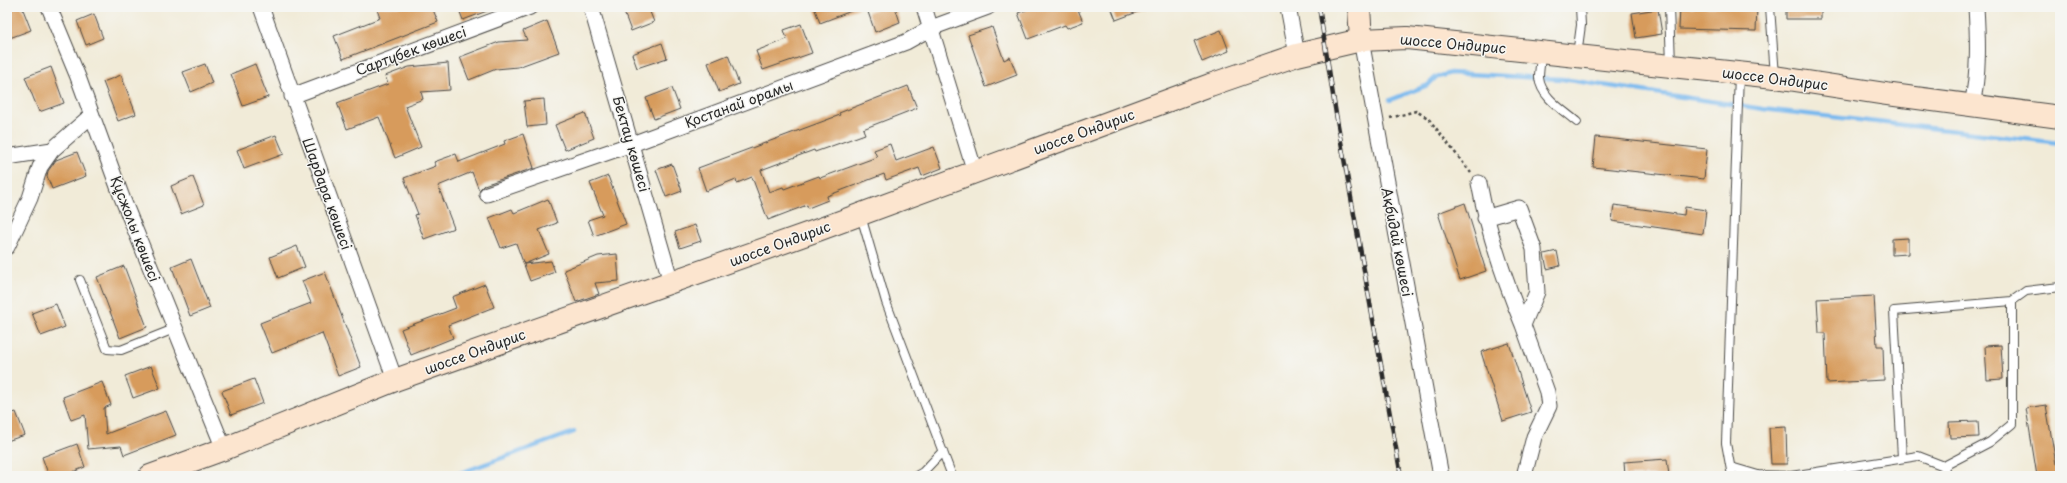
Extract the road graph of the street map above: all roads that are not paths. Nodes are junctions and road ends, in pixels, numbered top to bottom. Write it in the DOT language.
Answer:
graph roads {
  1 [pos="49,7"];
  2 [pos="262,7"];
  3 [pos="530,7"];
  4 [pos="591,7"];
  5 [pos="924,7"];
  6 [pos="988,7"];
  7 [pos="1288,7"];
  8 [pos="1359,7"];
  9 [pos="1580,7"];
  10 [pos="1669,7"];
  11 [pos="1770,7"];
  12 [pos="1976,7"];
  13 [pos="931,28"];
  14 [pos="1361,40"];
  15 [pos="1541,52"];
  16 [pos="1298,55"];
  17 [pos="1577,56"];
  18 [pos="1671,66"];
  19 [pos="1739,73"];
  20 [pos="1775,77"];
  21 [pos="292,96"];
  22 [pos="1972,104"];
  23 [pos="92,115"];
  24 [pos="2060,117"];
  25 [pos="1577,122"];
  26 [pos="632,144"];
  27 [pos="52,150"];
  28 [pos="7,157"];
  29 [pos="975,172"];
  30 [pos="1478,183"];
  31 [pos="487,194"];
  32 [pos="861,215"];
  33 [pos="1485,218"];
  34 [pos="7,247"];
  35 [pos="80,280"];
  36 [pos="671,282"];
  37 [pos="2060,287"];
  38 [pos="2012,301"];
  39 [pos="1523,325"];
  40 [pos="174,329"];
  41 [pos="395,380"];
  42 [pos="224,449"];
  43 [pos="943,452"];
  44 [pos="1902,458"];
  45 [pos="1944,466"];
  46 [pos="1731,467"];
  47 [pos="150,476"];
  48 [pos="916,476"];
  49 [pos="952,476"];
  50 [pos="1441,476"];
  51 [pos="1524,476"];
  52 [pos="1732,476"];
  53 [pos="1946,476"];
  1 -- 23 [label="street, Құсжолы көшесі"];
  2 -- 21 [label="street, Шардара көшесі"];
  3 -- 21 [label="street, Сартүбек көшесі"];
  4 -- 26 [label="street, Бектау көшесі"];
  5 -- 13 [label="street"];
  6 -- 13 [label="street, Қостанай орамы"];
  7 -- 16 [label="street"];
  8 -- 14 [label="main road, Ақбидай көшесі"];
  9 -- 17 [label="lane"];
  10 -- 18 [label="lane"];
  11 -- 20 [label="lane"];
  12 -- 22 [label="street"];
  13 -- 26 [label="street, Қостанай орамы"];
  13 -- 29 [label="street"];
  14 -- 15 [label="main road, шоссе Ондирис"];
  14 -- 16 [label="main road, шоссе Ондирис"];
  14 -- 50 [label="street, Ақбидай көшесі"];
  15 -- 17 [label="main road, шоссе Ондирис"];
  15 -- 25 [label="lane"];
  16 -- 29 [label="main road, шоссе Ондирис"];
  17 -- 18 [label="main road, шоссе Ондирис"];
  18 -- 19 [label="main road, шоссе Ондирис"];
  19 -- 20 [label="main road, шоссе Ондирис"];
  19 -- 46 [label="lane"];
  20 -- 22 [label="main road, шоссе Ондирис"];
  21 -- 41 [label="street, Шардара көшесі"];
  22 -- 24 [label="main road, шоссе Ондирис"];
  23 -- 27 [label="street"];
  23 -- 40 [label="street, Құсжолы көшесі"];
  26 -- 31 [label="street, Қостанай орамы"];
  26 -- 36 [label="street, Бектау көшесі"];
  27 -- 28 [label="street"];
  27 -- 34 [label="street"];
  29 -- 32 [label="main road, шоссе Ондирис"];
  30 -- 33 [label="street"];
  32 -- 36 [label="main road, шоссе Ондирис"];
  32 -- 43 [label="lane"];
  33 -- 39 [label="street"];
  33 -- 39 [label="street"];
  35 -- 40 [label="lane"];
  36 -- 41 [label="main road, шоссе Ондирис"];
  37 -- 38 [label="lane"];
  38 -- 44 [label="lane"];
  38 -- 45 [label="lane"];
  39 -- 51 [label="street"];
  40 -- 42 [label="street, Құсжолы көшесі"];
  41 -- 42 [label="main road, шоссе Ондирис"];
  42 -- 47 [label="main road, шоссе Ондирис"];
  43 -- 48 [label="lane"];
  43 -- 49 [label="lane"];
  44 -- 45 [label="lane"];
  44 -- 46 [label="lane"];
  45 -- 53 [label="lane"];
  46 -- 52 [label="lane"];
}
